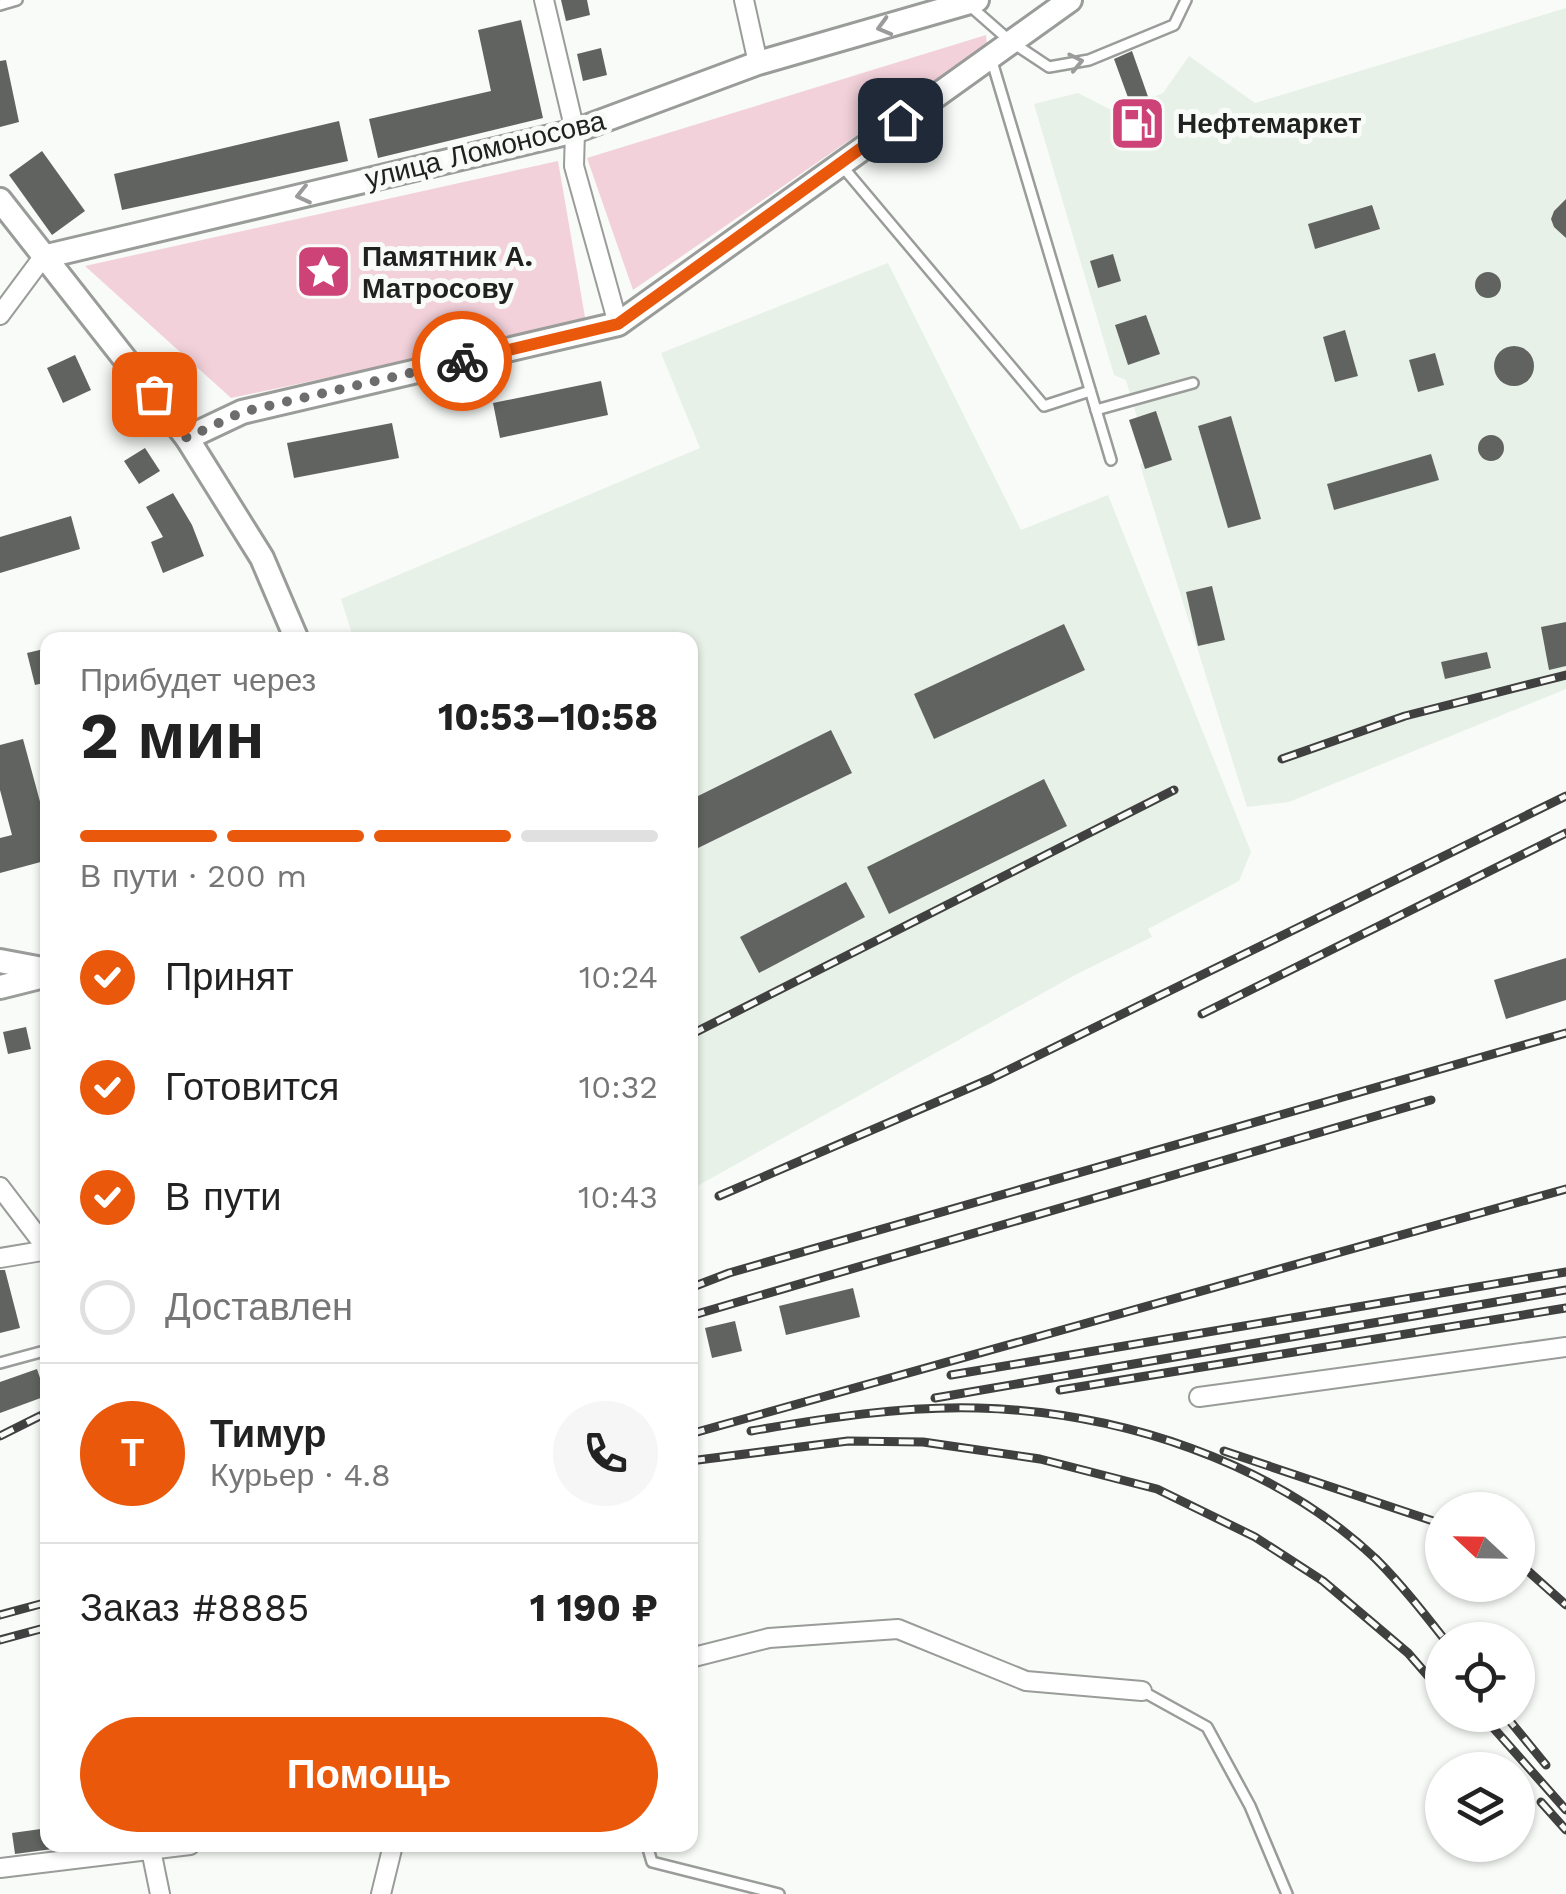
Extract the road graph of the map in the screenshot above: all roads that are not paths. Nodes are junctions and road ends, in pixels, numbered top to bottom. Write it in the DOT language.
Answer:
graph roads {
  1 [pos="16,0"];
  2 [pos="544,0"];
  3 [pos="744,0"];
  4 [pos="1070,0"];
  5 [pos="1186,0"];
  6 [pos="972,2"];
  7 [pos="0,4"];
  8 [pos="928,7"];
  9 [pos="1010,42"];
  10 [pos="990,55"];
  11 [pos="758,63"];
  12 [pos="574,131"];
  13 [pos="840,164"];
  14 [pos="0,200"];
  15 [pos="43,257"];
  16 [pos="0,315"];
  17 [pos="618,324"];
  18 [pos="1193,383"];
  19 [pos="1090,391"];
  20 [pos="1096,410"];
  21 [pos="187,438"];
  22 [pos="1111,460"];
  23 [pos="293,632"];
  24 [pos="0,961"];
  25 [pos="40,971"];
  26 [pos="40,975"];
  27 [pos="0,987"];
  28 [pos="0,1187"];
  29 [pos="40,1240"];
  30 [pos="40,1251"];
  31 [pos="0,1258"];
  32 [pos="1566,1347"];
  33 [pos="40,1352"];
  34 [pos="0,1363"];
  35 [pos="1199,1397"];
  36 [pos="698,1656"];
  37 [pos="1142,1691"];
  38 [pos="134,1852"];
  39 [pos="151,1852"];
  40 [pos="391,1852"];
  41 [pos="649,1852"];
  42 [pos="0,1868"];
  43 [pos="160,1894"];
  44 [pos="382,1894"];
  45 [pos="779,1894"];
  46 [pos="1287,1894"];
  1 -- 7 [label="lane"];
  2 -- 12 [label="street"];
  3 -- 11 [label="street"];
  4 -- 9 [label="street"];
  9 -- 5 [label="lane, one-way"];
  6 -- 8 [label="street, улица Ломоносова"];
  6 -- 9 [label="lane"];
  8 -- 11 [label="street, улица Ломоносова, one-way"];
  9 -- 10 [label="street"];
  10 -- 13 [label="street"];
  10 -- 19 [label="lane"];
  11 -- 12 [label="street, улица Ломоносова"];
  12 -- 15 [label="street, улица Ломоносова, one-way"];
  12 -- 17 [label="street"];
  13 -- 17 [label="street"];
  13 -- 19 [label="lane"];
  14 -- 15 [label="street"];
  15 -- 16 [label="street"];
  15 -- 21 [label="street"];
  17 -- 21 [label="street"];
  18 -- 20 [label="lane"];
  19 -- 20 [label="lane"];
  20 -- 22 [label="lane"];
  21 -- 23 [label="street"];
  24 -- 25 [label="street"];
  26 -- 27 [label="street"];
  28 -- 29 [label="street"];
  30 -- 31 [label="street"];
  32 -- 35 [label="street"];
  33 -- 34 [label="lane"];
  36 -- 37 [label="street"];
  37 -- 46 [label="lane"];
  38 -- 42 [label="street"];
  39 -- 43 [label="street"];
  40 -- 44 [label="street"];
  41 -- 45 [label="lane"];
}
